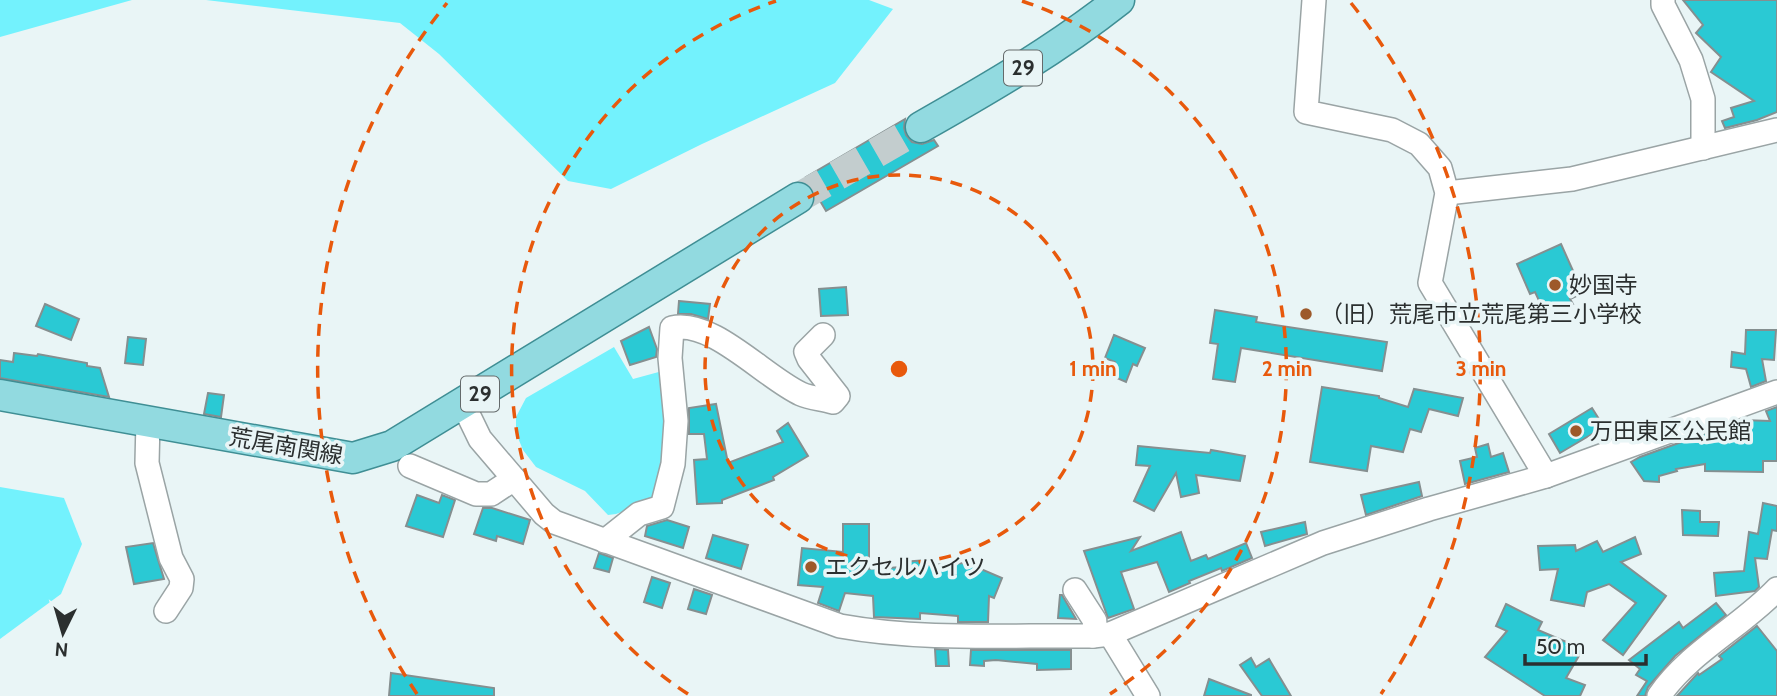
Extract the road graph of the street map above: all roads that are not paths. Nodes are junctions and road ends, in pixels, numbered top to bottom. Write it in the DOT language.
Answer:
graph roads {
  1 [pos="1119,0"];
  2 [pos="1314,0"];
  3 [pos="1663,0"];
  4 [pos="921,127"];
  5 [pos="1777,130"];
  6 [pos="1703,148"];
  7 [pos="1447,193"];
  8 [pos="798,198"];
  9 [pos="823,335"];
  10 [pos="1777,392"];
  11 [pos="0,395"];
  12 [pos="463,404"];
  13 [pos="137,419"];
  14 [pos="410,466"];
  15 [pos="1546,476"];
  16 [pos="514,479"];
  17 [pos="605,541"];
  18 [pos="1777,589"];
  19 [pos="1075,590"];
  20 [pos="166,611"];
  21 [pos="1102,635"];
  22 [pos="1148,696"];
  23 [pos="1660,696"];
  1 -- 4 [label="main road, 29"];
  2 -- 7 [label="street"];
  3 -- 6 [label="street"];
  5 -- 6 [label="street"];
  6 -- 7 [label="street"];
  7 -- 15 [label="street"];
  8 -- 12 [label="main road, 荒尾南関線 / 29"];
  9 -- 17 [label="street"];
  10 -- 15 [label="street"];
  11 -- 13 [label="main road, 荒尾南関線 / 29"];
  12 -- 13 [label="main road, 荒尾南関線 / 29"];
  12 -- 16 [label="street"];
  13 -- 20 [label="street"];
  14 -- 16 [label="street"];
  15 -- 21 [label="street"];
  16 -- 17 [label="street"];
  17 -- 21 [label="street"];
  18 -- 23 [label="street"];
  19 -- 21 [label="street"];
  21 -- 22 [label="street"];
}
